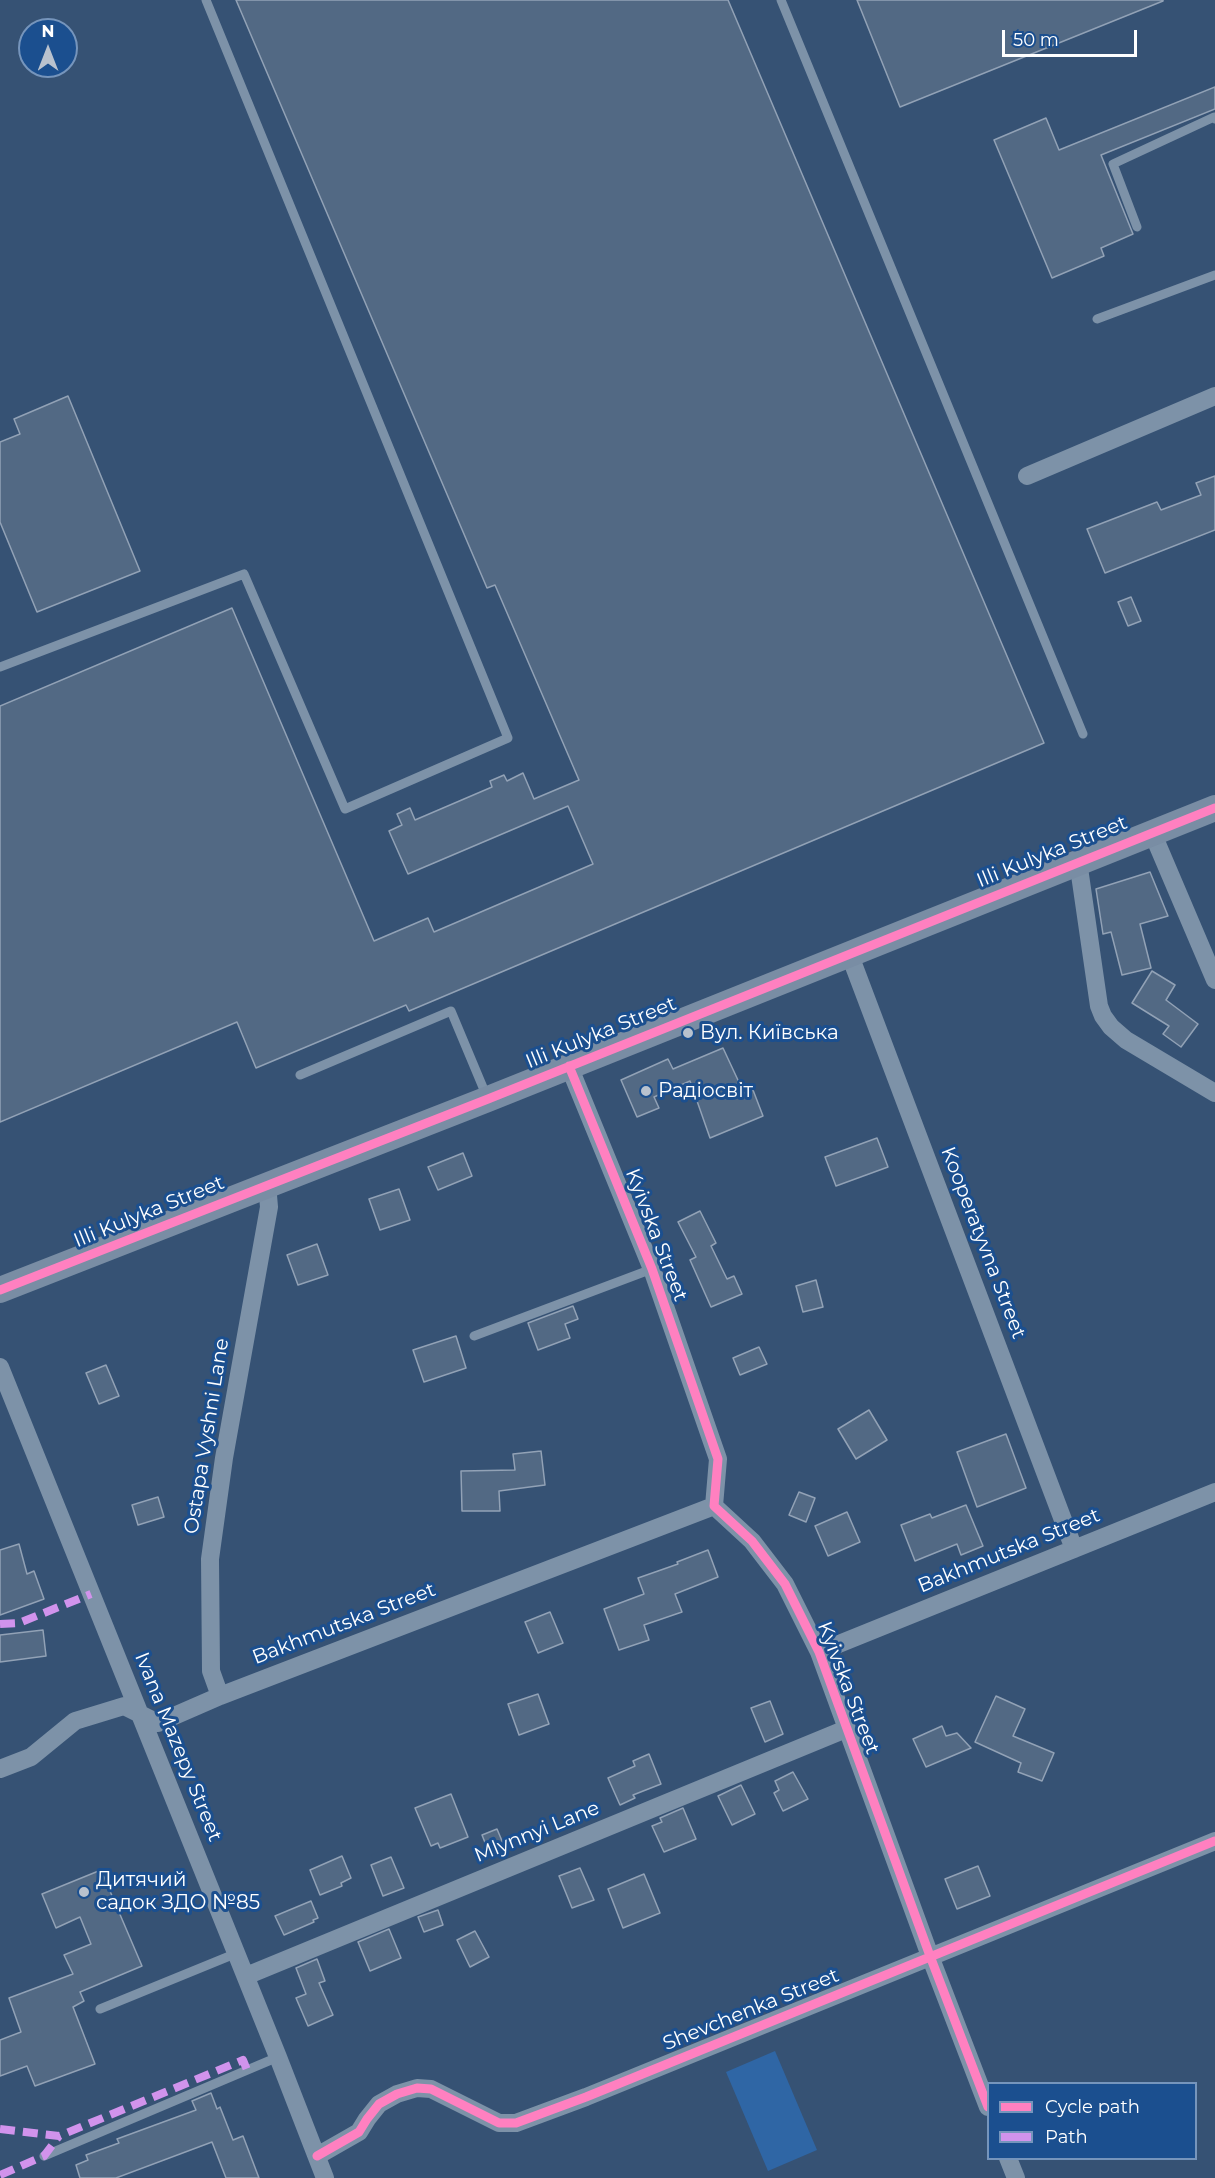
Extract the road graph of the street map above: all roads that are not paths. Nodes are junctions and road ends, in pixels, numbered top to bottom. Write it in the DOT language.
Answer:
graph roads {
  1 [pos="206,0"];
  2 [pos="781,0"];
  3 [pos="1215,118"];
  4 [pos="1137,227"];
  5 [pos="1215,275"];
  6 [pos="1096,318"];
  7 [pos="1215,396"];
  8 [pos="1028,476"];
  9 [pos="0,667"];
  10 [pos="1083,734"];
  11 [pos="1215,808"];
  12 [pos="1152,832"];
  13 [pos="1078,861"];
  14 [pos="849,953"];
  15 [pos="1215,980"];
  16 [pos="568,1066"];
  17 [pos="300,1075"];
  18 [pos="1215,1093"];
  19 [pos="488,1099"];
  20 [pos="267,1184"];
  21 [pos="652,1269"];
  22 [pos="0,1290"];
  23 [pos="474,1336"];
  24 [pos="0,1367"];
  25 [pos="1215,1492"];
  26 [pos="714,1506"];
  27 [pos="1074,1549"];
  28 [pos="819,1652"];
  29 [pos="220,1696"];
  30 [pos="140,1713"];
  31 [pos="846,1729"];
  32 [pos="0,1769"];
  33 [pos="1215,1841"];
  34 [pos="237,1953"];
  35 [pos="930,1956"];
  36 [pos="246,1976"];
  37 [pos="100,2009"];
  38 [pos="278,2057"];
  39 [pos="987,2104"];
  40 [pos="44,2156"];
  41 [pos="317,2156"];
  42 [pos="1009,2160"];
  43 [pos="325,2178"];
  44 [pos="1016,2178"];
  1 -- 9 [label="lane"];
  2 -- 10 [label="lane"];
  3 -- 4 [label="lane"];
  5 -- 6 [label="lane"];
  7 -- 8 [label="street"];
  11 -- 12 [label="street, Illi Kulyka Street"];
  12 -- 13 [label="street, Illi Kulyka Street"];
  12 -- 15 [label="street"];
  13 -- 14 [label="street, Illi Kulyka Street"];
  13 -- 18 [label="street"];
  14 -- 16 [label="street, Illi Kulyka Street"];
  14 -- 27 [label="street, Kooperatyvna Street"];
  16 -- 19 [label="street, Illi Kulyka Street"];
  16 -- 21 [label="street, Kyivska Street"];
  17 -- 19 [label="lane"];
  19 -- 20 [label="street, Illi Kulyka Street"];
  20 -- 22 [label="street, Illi Kulyka Street"];
  20 -- 29 [label="street, Ostapa Vyshni Lane"];
  21 -- 23 [label="lane"];
  21 -- 26 [label="street, Kyivska Street"];
  24 -- 30 [label="street, Ivana Mazepy Street"];
  25 -- 27 [label="street, Bakhmutska Street"];
  26 -- 28 [label="street, Kyivska Street"];
  26 -- 29 [label="street, Bakhmutska Street"];
  27 -- 28 [label="street, Bakhmutska Street"];
  28 -- 31 [label="street, Kyivska Street"];
  29 -- 30 [label="street, Bakhmutska Street"];
  30 -- 32 [label="street, Bakhmutska Street"];
  30 -- 34 [label="street, Ivana Mazepy Street"];
  31 -- 35 [label="street, Kyivska Street"];
  31 -- 36 [label="street, Mlynnyi Lane"];
  33 -- 35 [label="street, Shevchenka Street"];
  34 -- 36 [label="street, Ivana Mazepy Street"];
  34 -- 37 [label="lane"];
  35 -- 39 [label="street, Kyivska Street"];
  35 -- 41 [label="street, Shevchenka Street"];
  36 -- 38 [label="street, Ivana Mazepy Street"];
  38 -- 40 [label="lane"];
  38 -- 41 [label="street, Ivana Mazepy Street"];
  41 -- 43 [label="street, Ivana Mazepy Street"];
  42 -- 44 [label="street"];
}
